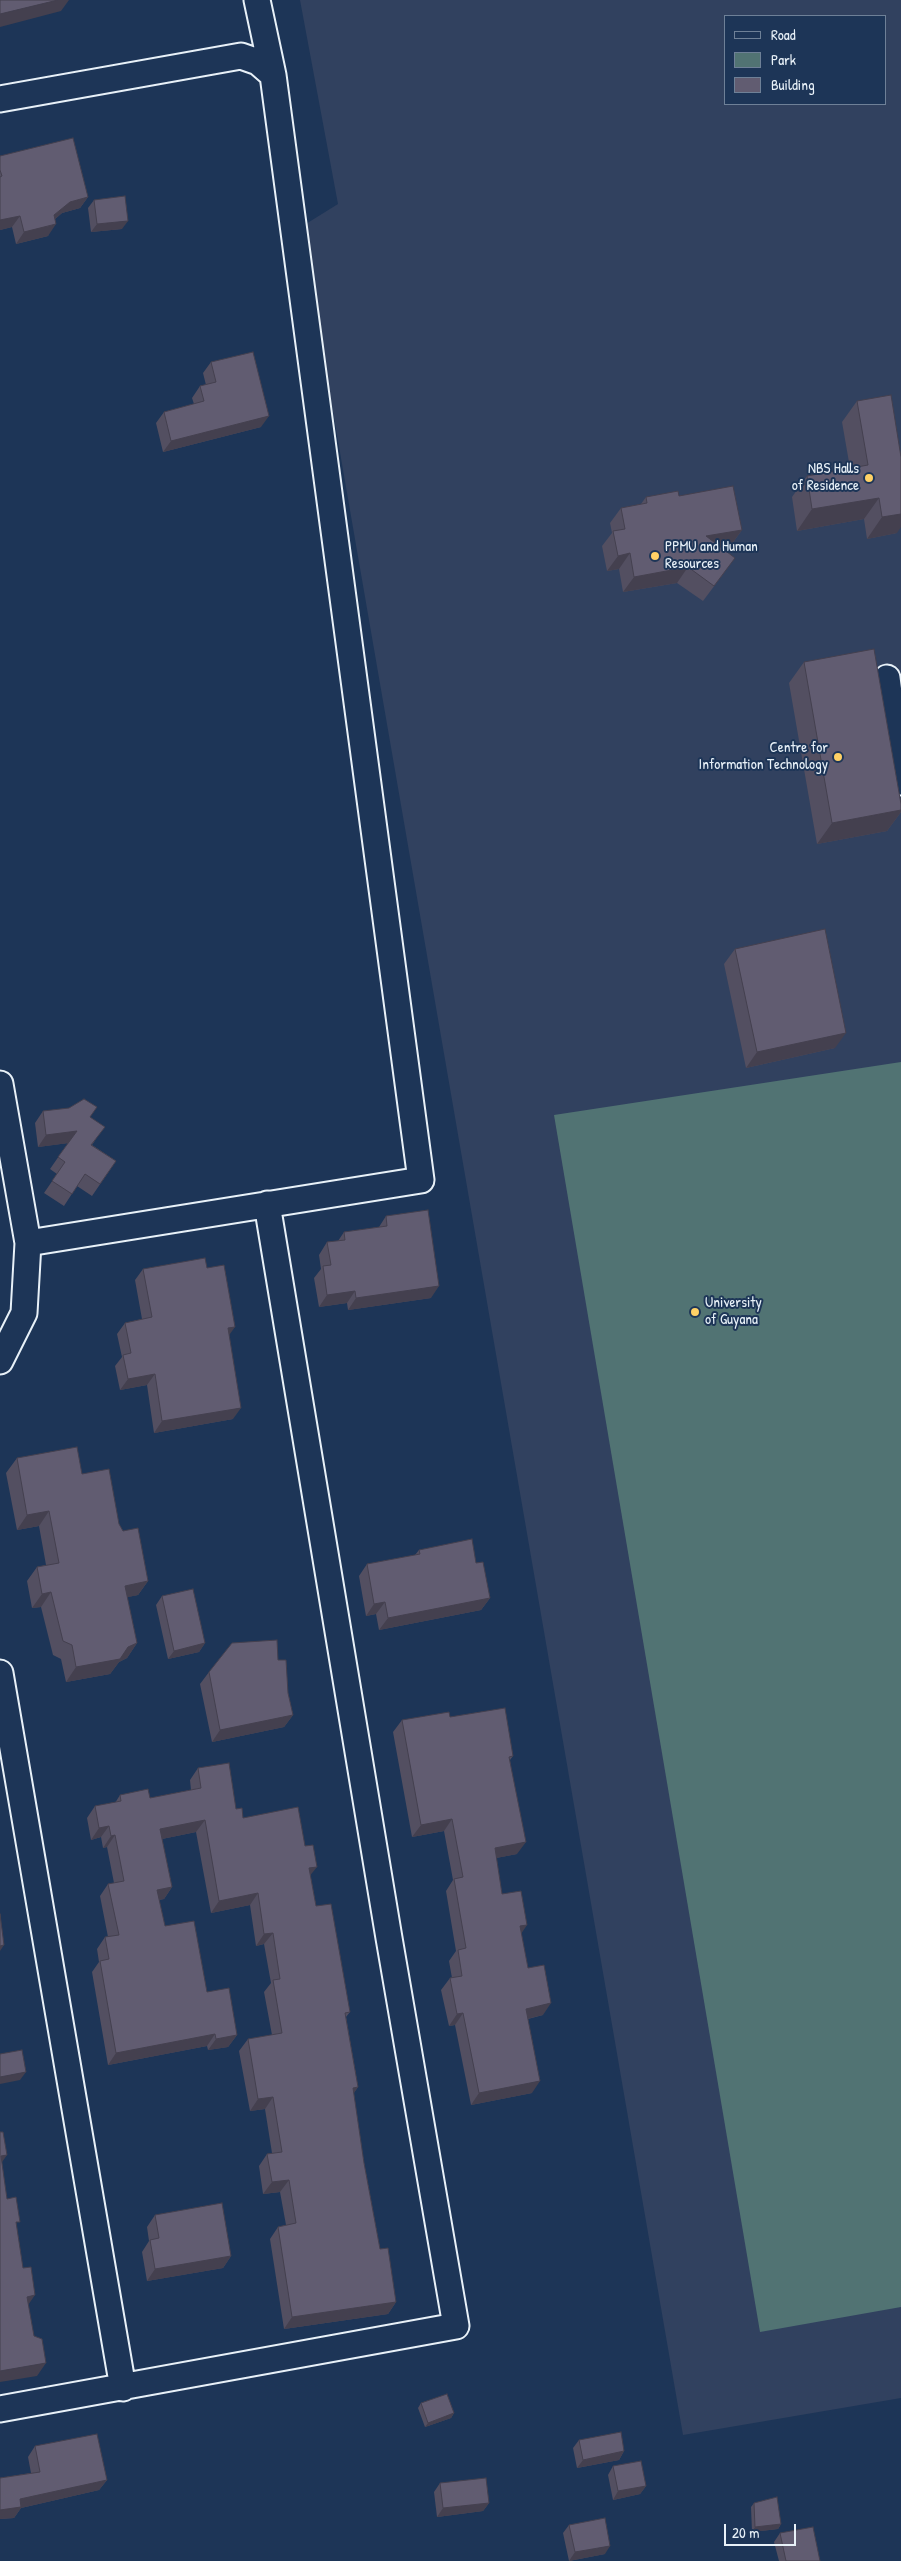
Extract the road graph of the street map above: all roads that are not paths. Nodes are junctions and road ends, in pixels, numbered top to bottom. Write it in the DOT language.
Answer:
graph roads {
  1 [pos="257,0"];
  2 [pos="273,75"];
  3 [pos="0,99"];
  4 [pos="887,678"];
  5 [pos="901,782"];
  6 [pos="0,1084"];
  7 [pos="267,1204"];
  8 [pos="28,1243"];
  9 [pos="0,1361"];
  10 [pos="0,1673"];
  11 [pos="123,2388"];
  12 [pos="0,2409"];
  1 -- 2 [label="street"];
  2 -- 3 [label="street"];
  2 -- 7 [label="street"];
  4 -- 5 [label="street"];
  6 -- 8 [label="street"];
  7 -- 8 [label="street"];
  7 -- 11 [label="street"];
  8 -- 9 [label="street"];
  10 -- 11 [label="street"];
  11 -- 12 [label="street"];
}
